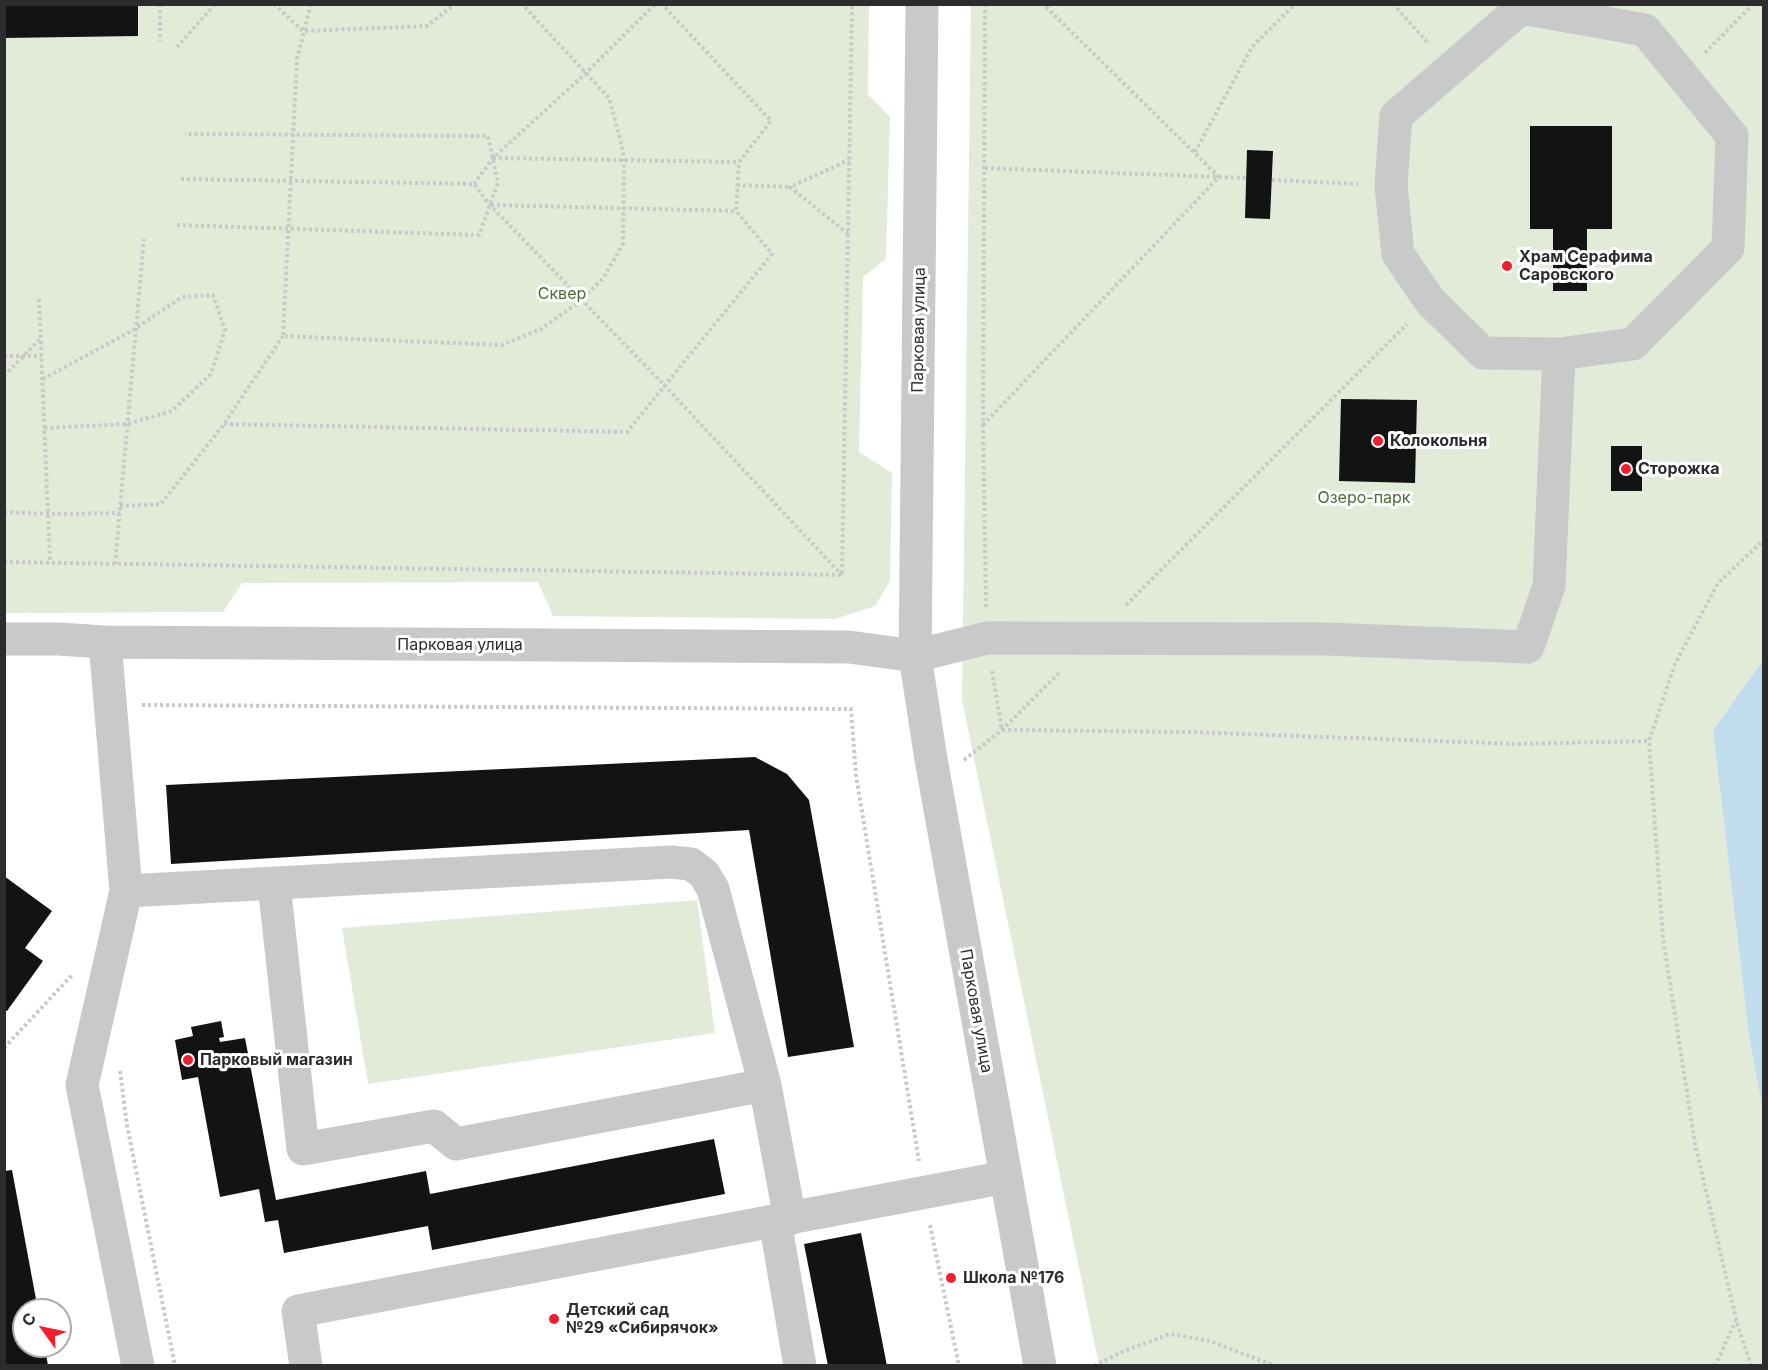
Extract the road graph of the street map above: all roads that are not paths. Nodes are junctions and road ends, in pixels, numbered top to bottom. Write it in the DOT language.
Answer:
graph roads {
  1 [pos="922,4"];
  2 [pos="1559,354"];
  3 [pos="4,639"];
  4 [pos="105,642"];
  5 [pos="915,656"];
  6 [pos="274,884"];
  7 [pos="126,891"];
  8 [pos="765,1086"];
  9 [pos="1006,1177"];
  10 [pos="783,1220"];
  11 [pos="138,1365"];
  12 [pos="306,1365"];
  13 [pos="800,1365"];
  14 [pos="1040,1365"];
  1 -- 5 [label="street, Парковая улица"];
  2 -- 2 [label="street"];
  2 -- 5 [label="street"];
  3 -- 4 [label="street, Парковая улица"];
  4 -- 5 [label="street, Парковая улица"];
  4 -- 7 [label="street"];
  5 -- 9 [label="street, Парковая улица"];
  6 -- 7 [label="street"];
  6 -- 8 [label="street"];
  6 -- 8 [label="street"];
  7 -- 11 [label="street"];
  8 -- 10 [label="street"];
  9 -- 10 [label="street"];
  9 -- 14 [label="street, Парковая улица"];
  10 -- 12 [label="street"];
  10 -- 13 [label="street"];
}
